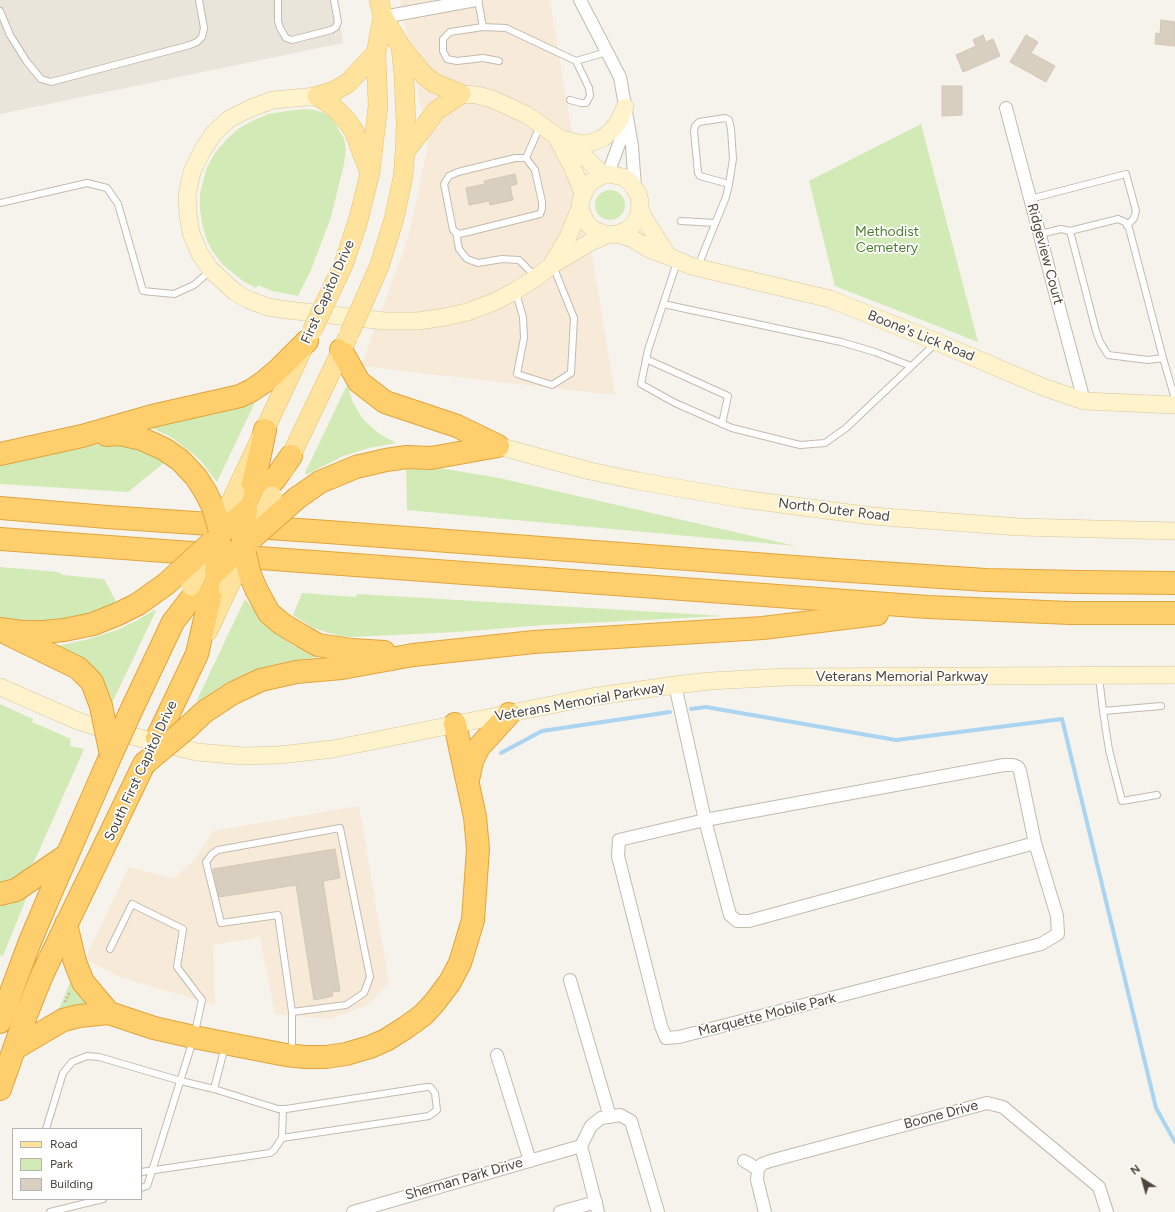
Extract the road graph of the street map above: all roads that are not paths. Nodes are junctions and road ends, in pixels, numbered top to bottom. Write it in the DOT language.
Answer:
graph roads {
  1 [pos="198,0"];
  2 [pos="278,0"];
  3 [pos="334,0"];
  4 [pos="477,0"];
  5 [pos="580,0"];
  6 [pos="381,8"];
  7 [pos="0,11"];
  8 [pos="482,27"];
  9 [pos="401,48"];
  10 [pos="607,52"];
  11 [pos="376,53"];
  12 [pos="499,61"];
  13 [pos="576,62"];
  14 [pos="461,94"];
  15 [pos="317,96"];
  16 [pos="570,100"];
  17 [pos="1006,108"];
  18 [pos="626,114"];
  19 [pos="540,125"];
  20 [pos="556,136"];
  21 [pos="405,152"];
  22 [pos="526,158"];
  23 [pos="370,173"];
  24 [pos="606,174"];
  25 [pos="729,184"];
  26 [pos="635,187"];
  27 [pos="1030,199"];
  28 [pos="582,200"];
  29 [pos="0,203"];
  30 [pos="640,208"];
  31 [pos="681,221"];
  32 [pos="715,223"];
  33 [pos="1128,226"];
  34 [pos="1070,231"];
  35 [pos="456,232"];
  36 [pos="612,234"];
  37 [pos="1040,234"];
  38 [pos="673,258"];
  39 [pos="552,265"];
  40 [pos="698,267"];
  41 [pos="211,270"];
  42 [pos="536,277"];
  43 [pos="515,291"];
  44 [pos="663,304"];
  45 [pos="309,336"];
  46 [pos="345,342"];
  47 [pos="937,342"];
  48 [pos="1163,358"];
  49 [pos="646,359"];
  50 [pos="911,366"];
  51 [pos="1175,399"];
  52 [pos="1084,401"];
  53 [pos="1175,405"];
  54 [pos="722,424"];
  55 [pos="265,430"];
  56 [pos="82,436"];
  57 [pos="498,446"];
  58 [pos="0,454"];
  59 [pos="291,456"];
  60 [pos="253,498"];
  61 [pos="0,508"];
  62 [pos="1175,531"];
  63 [pos="216,535"];
  64 [pos="0,539"];
  65 [pos="247,545"];
  66 [pos="1175,567"];
  67 [pos="1080,582"];
  68 [pos="1175,583"];
  69 [pos="209,584"];
  70 [pos="928,607"];
  71 [pos="1175,613"];
  72 [pos="0,630"];
  73 [pos="413,655"];
  74 [pos="1098,675"];
  75 [pos="1175,675"];
  76 [pos="675,685"];
  77 [pos="0,687"];
  78 [pos="1161,706"];
  79 [pos="1103,711"];
  80 [pos="509,714"];
  81 [pos="456,724"];
  82 [pos="111,755"];
  83 [pos="144,764"];
  84 [pos="467,781"];
  85 [pos="1157,795"];
  86 [pos="705,820"];
  87 [pos="1035,843"];
  88 [pos="67,854"];
  89 [pos="0,894"];
  90 [pos="66,924"];
  91 [pos="110,949"];
  92 [pos="570,980"];
  93 [pos="0,984"];
  94 [pos="292,1012"];
  95 [pos="109,1013"];
  96 [pos="3,1014"];
  97 [pos="194,1037"];
  98 [pos="226,1043"];
  99 [pos="14,1049"];
  100 [pos="292,1056"];
  101 [pos="497,1056"];
  102 [pos="181,1081"];
  103 [pos="0,1089"];
  104 [pos="214,1089"];
  105 [pos="283,1109"];
  106 [pos="610,1117"];
  107 [pos="46,1128"];
  108 [pos="282,1138"];
  109 [pos="581,1146"];
  110 [pos="530,1160"];
  111 [pos="744,1161"];
  112 [pos="758,1169"];
  113 [pos="152,1171"];
  114 [pos="142,1172"];
  115 [pos="142,1188"];
  116 [pos="99,1200"];
  117 [pos="597,1207"];
  118 [pos="50,1212"];
  119 [pos="353,1212"];
  120 [pos="560,1212"];
  121 [pos="658,1212"];
  122 [pos="765,1212"];
  123 [pos="1107,1212"];
  1 -- 7 [label="lane"];
  2 -- 3 [label="lane"];
  4 -- 6 [label="street"];
  4 -- 8 [label="lane"];
  5 -- 10 [label="street"];
  6 -- 9 [label="main road"];
  6 -- 11 [label="main road, First Capitol Drive"];
  8 -- 12 [label="lane"];
  8 -- 13 [label="lane"];
  9 -- 14 [label="main road"];
  9 -- 21 [label="main road"];
  10 -- 13 [label="lane"];
  10 -- 18 [label="street"];
  11 -- 15 [label="main road"];
  11 -- 23 [label="main road, First Capitol Drive"];
  13 -- 16 [label="lane"];
  14 -- 19 [label="street"];
  14 -- 21 [label="main road"];
  15 -- 23 [label="main road"];
  15 -- 41 [label="street"];
  17 -- 27 [label="street, Ridgeview Court"];
  18 -- 20 [label="street"];
  18 -- 24 [label="street"];
  18 -- 26 [label="street"];
  19 -- 20 [label="street"];
  19 -- 22 [label="lane"];
  20 -- 24 [label="street"];
  20 -- 28 [label="street"];
  21 -- 46 [label="main road, bridge"];
  22 -- 35 [label="lane"];
  22 -- 35 [label="lane"];
  23 -- 45 [label="main road, First Capitol Drive, bridge"];
  24 -- 26 [label="street"];
  24 -- 28 [label="street"];
  25 -- 25 [label="lane"];
  25 -- 32 [label="lane"];
  26 -- 30 [label="street"];
  27 -- 33 [label="lane"];
  27 -- 37 [label="street, Ridgeview Court"];
  28 -- 36 [label="street"];
  28 -- 39 [label="street"];
  29 -- 41 [label="lane"];
  30 -- 36 [label="street"];
  30 -- 38 [label="street"];
  31 -- 32 [label="lane"];
  32 -- 40 [label="lane"];
  33 -- 34 [label="lane"];
  33 -- 48 [label="lane"];
  34 -- 37 [label="lane"];
  34 -- 48 [label="lane"];
  35 -- 42 [label="lane"];
  36 -- 38 [label="street, Boone's Lick Road"];
  36 -- 39 [label="street"];
  37 -- 52 [label="street, Ridgeview Court"];
  38 -- 40 [label="street, Boone's Lick Road"];
  38 -- 44 [label="lane"];
  39 -- 42 [label="street"];
  39 -- 43 [label="lane"];
  40 -- 47 [label="street, Boone's Lick Road"];
  41 -- 43 [label="street"];
  42 -- 43 [label="street"];
  44 -- 49 [label="lane"];
  44 -- 50 [label="lane"];
  45 -- 55 [label="main road, First Capitol Drive"];
  45 -- 56 [label="highway"];
  46 -- 57 [label="highway"];
  46 -- 59 [label="main road"];
  47 -- 50 [label="lane"];
  47 -- 52 [label="street, Boone's Lick Road"];
  48 -- 51 [label="lane"];
  49 -- 54 [label="lane"];
  49 -- 54 [label="lane"];
  50 -- 54 [label="lane"];
  52 -- 53 [label="street, Boone's Lick Road"];
  55 -- 60 [label="highway"];
  56 -- 58 [label="highway"];
  56 -- 63 [label="highway, South First Capitol Drive, bridge"];
  57 -- 62 [label="street, North Outer Road"];
  57 -- 65 [label="highway, bridge"];
  59 -- 60 [label="highway"];
  60 -- 63 [label="highway, bridge"];
  60 -- 65 [label="main road, bridge"];
  60 -- 65 [label="highway, bridge"];
  61 -- 67 [label="highway"];
  63 -- 69 [label="main road, bridge"];
  63 -- 69 [label="highway, South First Capitol Drive, bridge"];
  63 -- 72 [label="highway, bridge"];
  64 -- 70 [label="highway"];
  65 -- 69 [label="highway, bridge"];
  65 -- 73 [label="highway, bridge"];
  66 -- 67 [label="highway"];
  67 -- 68 [label="highway"];
  69 -- 82 [label="highway, bridge"];
  69 -- 83 [label="highway, South First Capitol Drive"];
  70 -- 71 [label="highway"];
  70 -- 73 [label="highway"];
  72 -- 82 [label="highway, bridge"];
  73 -- 83 [label="highway, bridge"];
  74 -- 75 [label="street, Veterans Memorial Parkway"];
  74 -- 76 [label="street, Veterans Memorial Parkway"];
  74 -- 79 [label="lane"];
  76 -- 80 [label="street, Veterans Memorial Parkway"];
  76 -- 86 [label="street"];
  77 -- 81 [label="street, Veterans Memorial Parkway"];
  78 -- 79 [label="lane"];
  79 -- 85 [label="lane"];
  80 -- 81 [label="street, Veterans Memorial Parkway"];
  80 -- 84 [label="highway"];
  81 -- 84 [label="highway"];
  82 -- 88 [label="highway"];
  83 -- 90 [label="highway, South First Capitol Drive"];
  84 -- 100 [label="highway"];
  86 -- 87 [label="street, Marquette Mobile Park"];
  86 -- 87 [label="street"];
  86 -- 87 [label="street, Marquette Mobile Park"];
  88 -- 89 [label="highway"];
  88 -- 96 [label="highway"];
  90 -- 95 [label="highway"];
  90 -- 99 [label="highway, South First Capitol Drive"];
  91 -- 97 [label="lane"];
  92 -- 106 [label="street"];
  93 -- 96 [label="highway"];
  94 -- 94 [label="lane"];
  94 -- 100 [label="lane"];
  95 -- 97 [label="highway"];
  95 -- 99 [label="highway"];
  97 -- 98 [label="highway"];
  97 -- 102 [label="lane"];
  98 -- 100 [label="highway"];
  98 -- 104 [label="lane"];
  99 -- 103 [label="highway, South First Capitol Drive"];
  101 -- 110 [label="street, Sherman Park Drive"];
  102 -- 104 [label="lane"];
  102 -- 107 [label="lane"];
  102 -- 113 [label="lane"];
  104 -- 105 [label="lane"];
  105 -- 108 [label="lane"];
  105 -- 108 [label="lane"];
  106 -- 109 [label="street"];
  106 -- 121 [label="street"];
  108 -- 113 [label="lane"];
  109 -- 110 [label="street, Sherman Park Drive"];
  109 -- 117 [label="street"];
  110 -- 119 [label="street, Sherman Park Drive"];
  111 -- 112 [label="street"];
  112 -- 122 [label="street"];
  112 -- 123 [label="street, Boone Drive"];
  113 -- 114 [label="lane"];
  113 -- 115 [label="lane"];
  116 -- 118 [label="lane"];
  117 -- 120 [label="street"];
}
